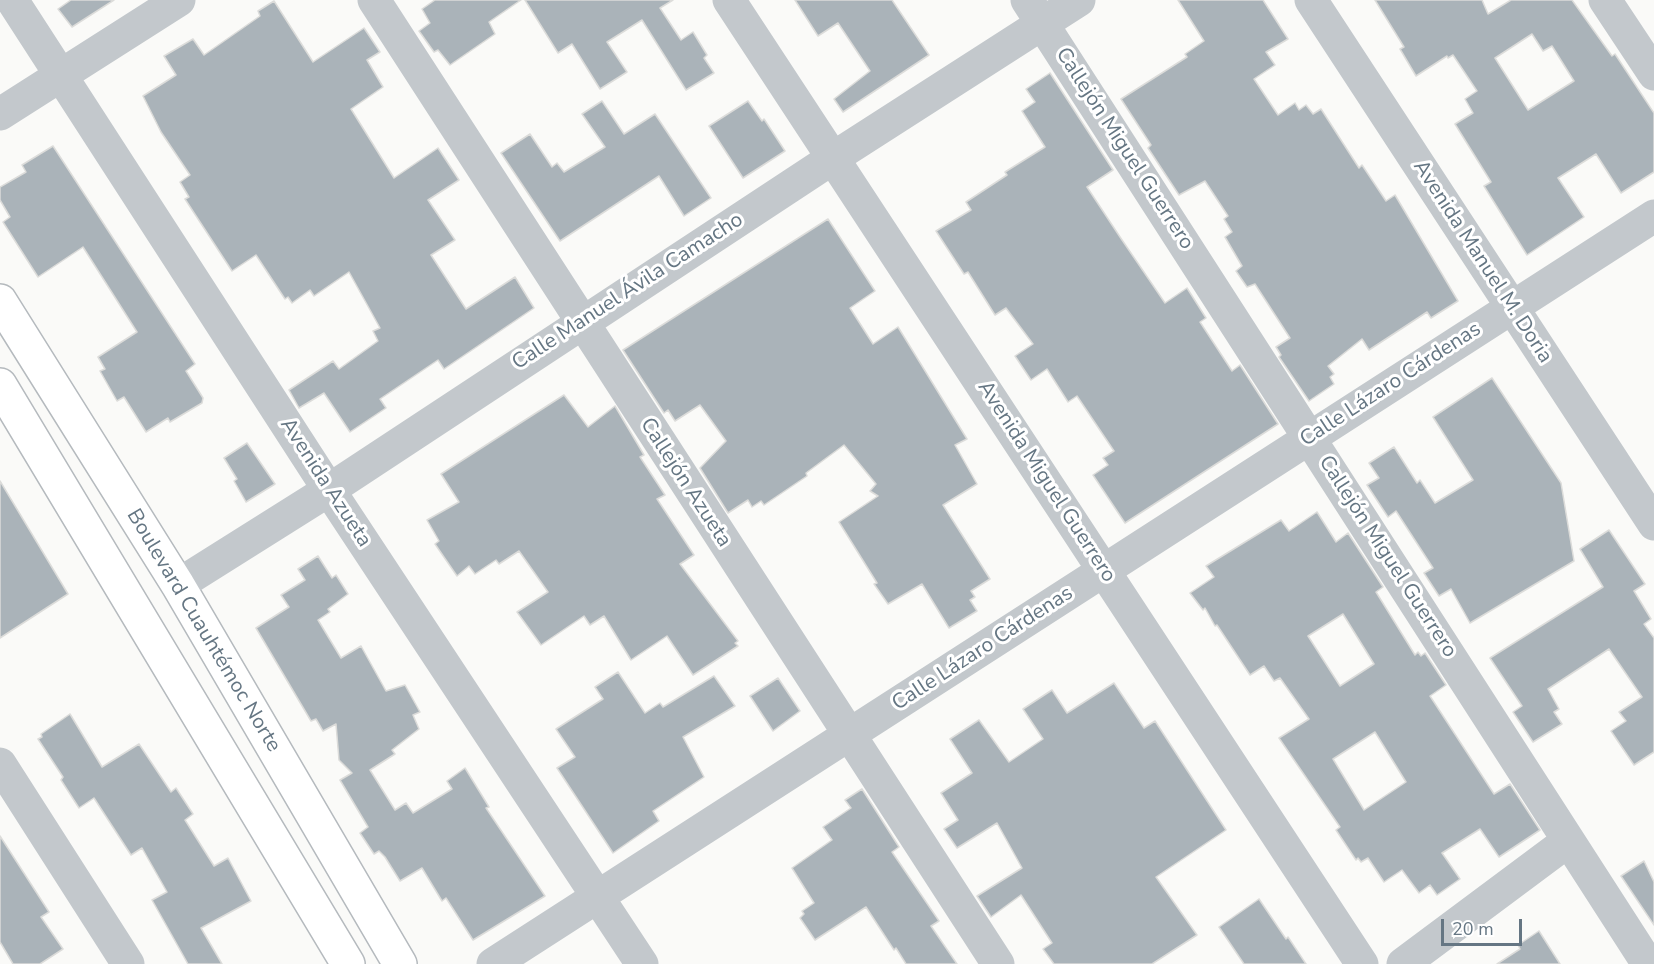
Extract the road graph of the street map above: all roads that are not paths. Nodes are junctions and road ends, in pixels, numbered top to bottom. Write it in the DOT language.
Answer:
graph roads {
  1 [pos="12,0"];
  2 [pos="179,0"];
  3 [pos="374,0"];
  4 [pos="729,0"];
  5 [pos="1079,0"];
  6 [pos="1311,0"];
  7 [pos="1605,0"];
  8 [pos="1035,12"];
  9 [pos="61,73"];
  10 [pos="1654,74"];
  11 [pos="0,114"];
  12 [pos="833,158"];
  13 [pos="1654,216"];
  14 [pos="0,301"];
  15 [pos="1511,308"];
  16 [pos="581,322"];
  17 [pos="0,384"];
  18 [pos="1310,438"];
  19 [pos="328,490"];
  20 [pos="1654,524"];
  21 [pos="1105,570"];
  22 [pos="178,585"];
  23 [pos="849,735"];
  24 [pos="0,764"];
  25 [pos="1568,841"];
  26 [pos="599,897"];
  27 [pos="128,964"];
  28 [pos="348,964"];
  29 [pos="400,964"];
  30 [pos="493,964"];
  31 [pos="642,964"];
  32 [pos="998,964"];
  33 [pos="1362,964"];
  34 [pos="1403,964"];
  35 [pos="1648,964"];
  1 -- 9 [label="street, Avenida Azueta"];
  2 -- 9 [label="street"];
  3 -- 16 [label="street, Callejón Azueta"];
  4 -- 12 [label="street, Avenida Miguel Guerrero"];
  5 -- 8 [label="street, Calle Manuel Ávila Camacho"];
  6 -- 15 [label="street, Avenida Manuel M. Doria"];
  7 -- 10 [label="street"];
  8 -- 12 [label="street, Calle Manuel Ávila Camacho"];
  8 -- 18 [label="street, Callejón Miguel Guerrero"];
  9 -- 11 [label="street"];
  9 -- 19 [label="street, Avenida Azueta"];
  12 -- 16 [label="street, Calle Manuel Ávila Camacho"];
  12 -- 21 [label="street, Avenida Miguel Guerrero"];
  13 -- 15 [label="street, Calle Lázaro Cárdenas"];
  14 -- 22 [label="main road, Boulevard Cuauhtémoc Norte"];
  15 -- 18 [label="street, Calle Lázaro Cárdenas"];
  15 -- 20 [label="street, Avenida Manuel M. Doria"];
  16 -- 19 [label="street, Calle Manuel Ávila Camacho"];
  16 -- 23 [label="street, Callejón Azueta"];
  17 -- 28 [label="main road"];
  18 -- 21 [label="street, Calle Lázaro Cárdenas"];
  18 -- 25 [label="street, Callejón Miguel Guerrero"];
  19 -- 22 [label="street, Calle Manuel Ávila Camacho"];
  19 -- 26 [label="street, Avenida Azueta"];
  21 -- 23 [label="street, Calle Lázaro Cárdenas"];
  21 -- 33 [label="street, Avenida Miguel Guerrero"];
  22 -- 29 [label="main road, Boulevard Cuauhtémoc Norte"];
  23 -- 26 [label="street, Calle Lázaro Cárdenas"];
  23 -- 32 [label="street, Callejón Azueta"];
  24 -- 27 [label="street"];
  25 -- 34 [label="street"];
  25 -- 35 [label="street, Callejón Miguel Guerrero"];
  26 -- 30 [label="street, Calle Lázaro Cárdenas"];
  26 -- 31 [label="street, Avenida Azueta"];
}
